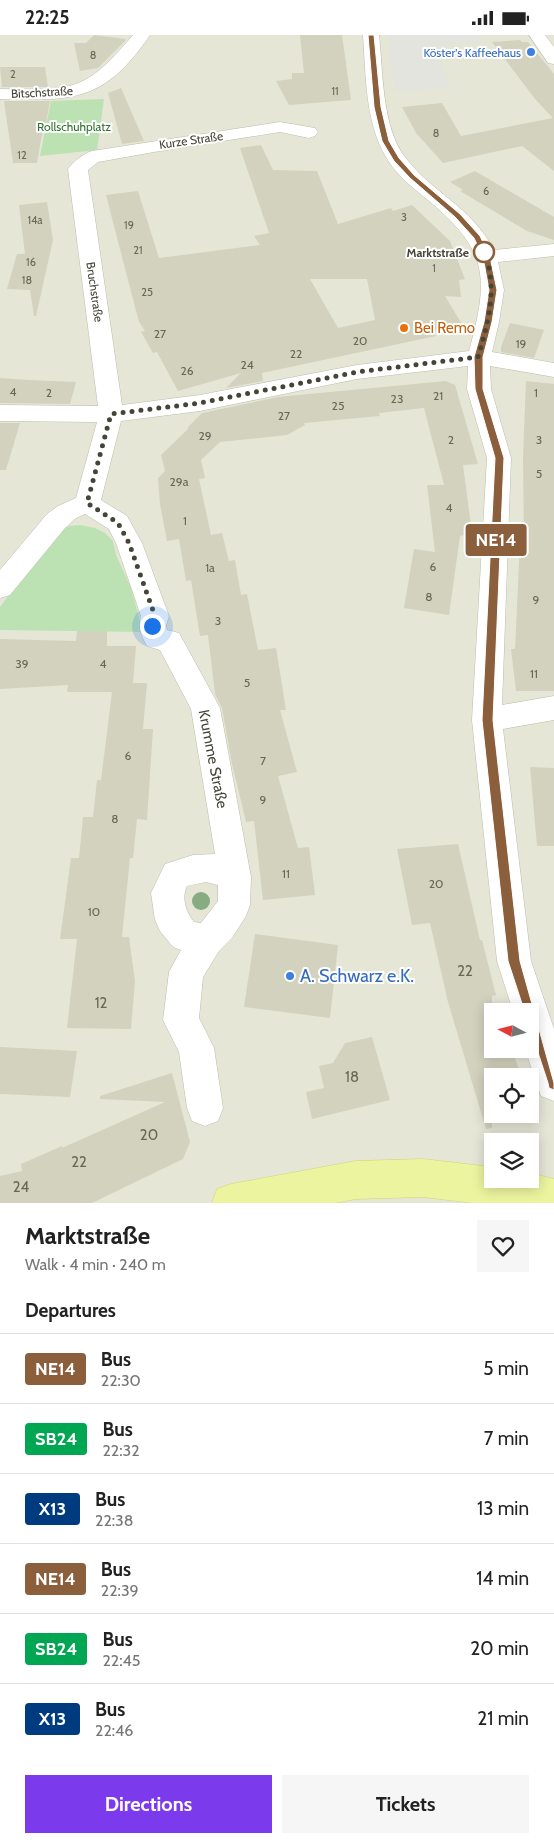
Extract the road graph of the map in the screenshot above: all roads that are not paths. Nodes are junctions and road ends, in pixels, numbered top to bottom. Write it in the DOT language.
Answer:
graph roads {
  1 [pos="142,35"];
  2 [pos="371,35"];
  3 [pos="537,35"];
  4 [pos="554,59"];
  5 [pos="0,94"];
  6 [pos="309,132"];
  7 [pos="78,169"];
  8 [pos="554,250"];
  9 [pos="487,257"];
  10 [pos="478,357"];
  11 [pos="554,370"];
  12 [pos="0,413"];
  13 [pos="111,414"];
  14 [pos="87,503"];
  15 [pos="0,588"];
  16 [pos="554,707"];
  17 [pos="487,720"];
  18 [pos="235,877"];
  19 [pos="207,940"];
  20 [pos="554,1083"];
  21 [pos="205,1108"];
  22 [pos="554,1198"];
  23 [pos="231,1203"];
  1 -- 5 [label="street, Bitschstraße"];
  2 -- 9 [label="street"];
  3 -- 4 [label="street"];
  6 -- 7 [label="street, Kurze Straße"];
  7 -- 13 [label="street, Bruchstraße"];
  8 -- 9 [label="street"];
  9 -- 10 [label="street"];
  10 -- 11 [label="street"];
  10 -- 13 [label="street"];
  10 -- 17 [label="street"];
  12 -- 13 [label="street"];
  13 -- 14 [label="street"];
  14 -- 15 [label="street"];
  14 -- 18 [label="street, Krumme Straße"];
  16 -- 17 [label="street"];
  17 -- 20 [label="street"];
  18 -- 19 [label="street, Krumme Straße"];
  18 -- 19 [label="street"];
  19 -- 21 [label="street, Krumme Straße"];
  22 -- 23 [label="main road"];
}
